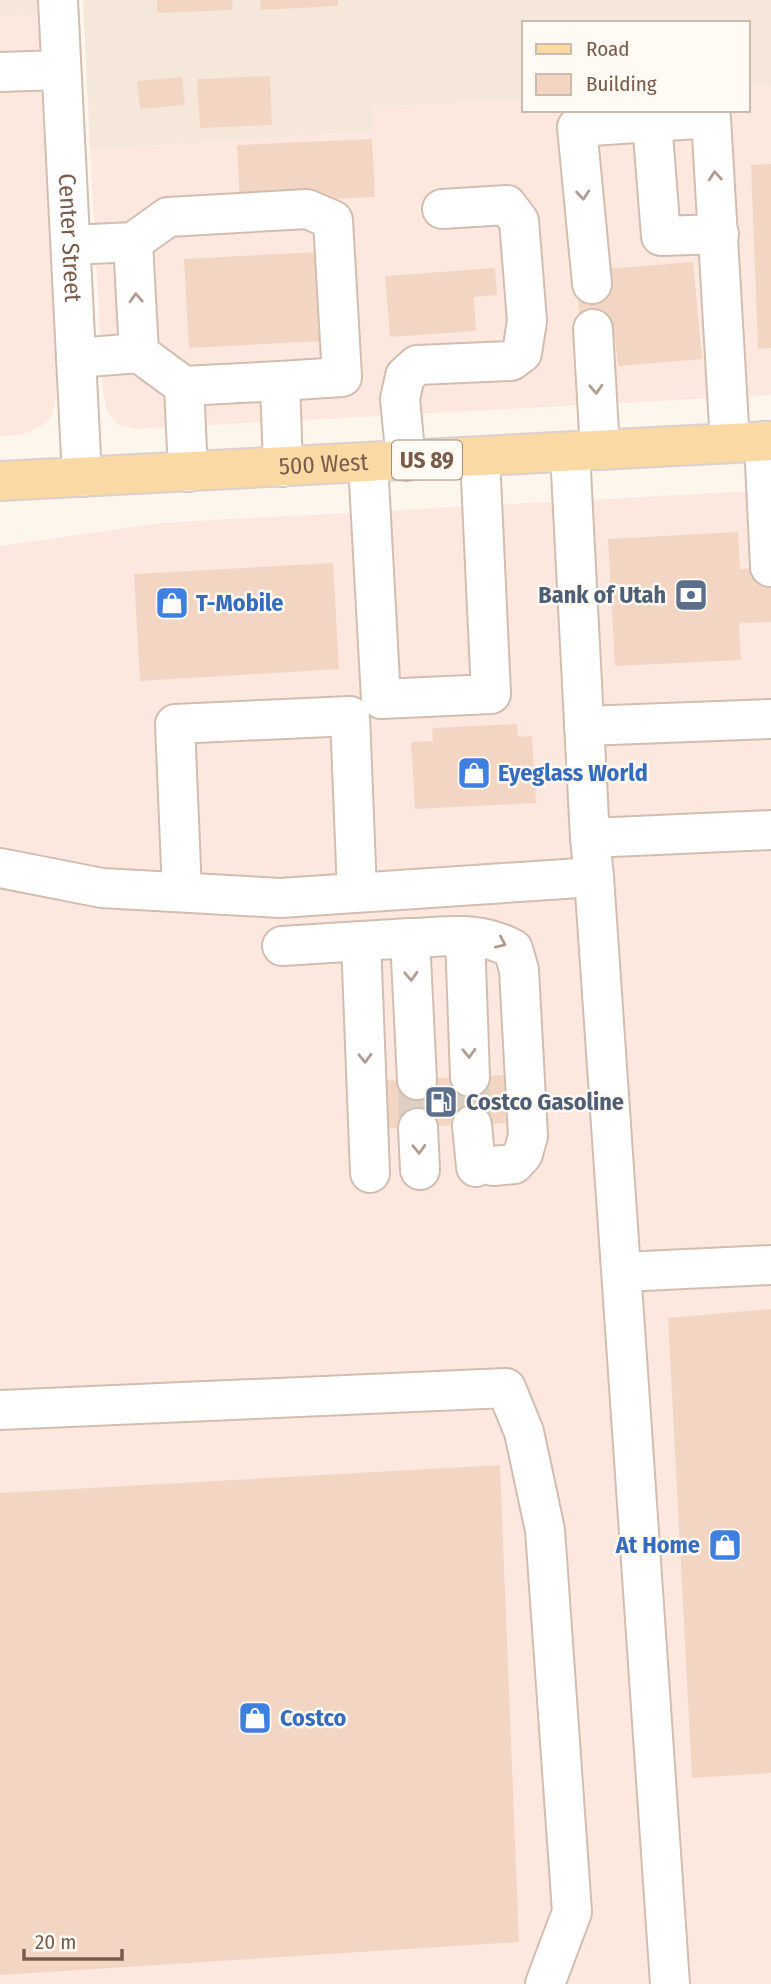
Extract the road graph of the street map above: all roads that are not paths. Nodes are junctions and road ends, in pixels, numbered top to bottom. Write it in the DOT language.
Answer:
graph roads {
  1 [pos="58,0"];
  2 [pos="61,70"];
  3 [pos="0,72"];
  4 [pos="652,122"];
  5 [pos="442,209"];
  6 [pos="719,234"];
  7 [pos="132,242"];
  8 [pos="71,245"];
  9 [pos="592,284"];
  10 [pos="593,329"];
  11 [pos="139,353"];
  12 [pos="76,358"];
  13 [pos="280,381"];
  14 [pos="184,386"];
  15 [pos="755,441"];
  16 [pos="585,451"];
  17 [pos="480,457"];
  18 [pos="406,461"];
  19 [pos="368,463"];
  20 [pos="283,467"];
  21 [pos="188,472"];
  22 [pos="82,477"];
  23 [pos="0,481"];
  24 [pos="770,567"];
  25 [pos="771,719"];
  26 [pos="584,726"];
  27 [pos="771,830"];
  28 [pos="590,838"];
  29 [pos="0,868"];
  30 [pos="594,877"];
  31 [pos="182,892"];
  32 [pos="357,892"];
  33 [pos="464,936"];
  34 [pos="410,938"];
  35 [pos="361,941"];
  36 [pos="282,946"];
  37 [pos="470,1077"];
  38 [pos="416,1080"];
  39 [pos="472,1125"];
  40 [pos="418,1128"];
  41 [pos="420,1170"];
  42 [pos="370,1173"];
  43 [pos="771,1265"];
  44 [pos="622,1272"];
  45 [pos="0,1410"];
  46 [pos="545,1984"];
  47 [pos="670,1984"];
  1 -- 2 [label="street, Center Street"];
  2 -- 3 [label="street"];
  2 -- 8 [label="street, Center Street"];
  4 -- 6 [label="street"];
  6 -- 4 [label="street, one-way"];
  4 -- 9 [label="street, one-way"];
  5 -- 18 [label="street"];
  6 -- 15 [label="street"];
  7 -- 8 [label="street"];
  11 -- 7 [label="street, one-way"];
  7 -- 13 [label="street"];
  8 -- 12 [label="street, Center Street"];
  10 -- 16 [label="street, one-way"];
  11 -- 12 [label="street"];
  11 -- 14 [label="street"];
  12 -- 22 [label="street, Center Street"];
  13 -- 14 [label="street"];
  13 -- 20 [label="street"];
  14 -- 21 [label="street"];
  15 -- 16 [label="main road, 500 West / US 89"];
  15 -- 24 [label="street"];
  16 -- 17 [label="main road, 500 West / US 89"];
  16 -- 26 [label="street"];
  17 -- 18 [label="main road, 500 West / US 89"];
  17 -- 19 [label="street"];
  18 -- 19 [label="main road, 500 West / US 89"];
  19 -- 20 [label="main road, 500 West / US 89"];
  20 -- 21 [label="main road, 500 West / US 89"];
  21 -- 22 [label="main road, 500 West / US 89"];
  22 -- 23 [label="main road, 500 West / US 89"];
  25 -- 26 [label="street"];
  26 -- 28 [label="street"];
  27 -- 28 [label="street"];
  28 -- 30 [label="street"];
  29 -- 31 [label="street"];
  30 -- 32 [label="street"];
  30 -- 44 [label="street"];
  31 -- 32 [label="street"];
  31 -- 32 [label="street"];
  33 -- 34 [label="street"];
  33 -- 37 [label="street, one-way"];
  33 -- 39 [label="street, one-way"];
  34 -- 35 [label="street"];
  34 -- 38 [label="street, one-way"];
  35 -- 36 [label="street"];
  35 -- 42 [label="street, one-way"];
  40 -- 41 [label="street, one-way"];
  43 -- 44 [label="street"];
  44 -- 47 [label="street"];
  45 -- 46 [label="street"];
}
